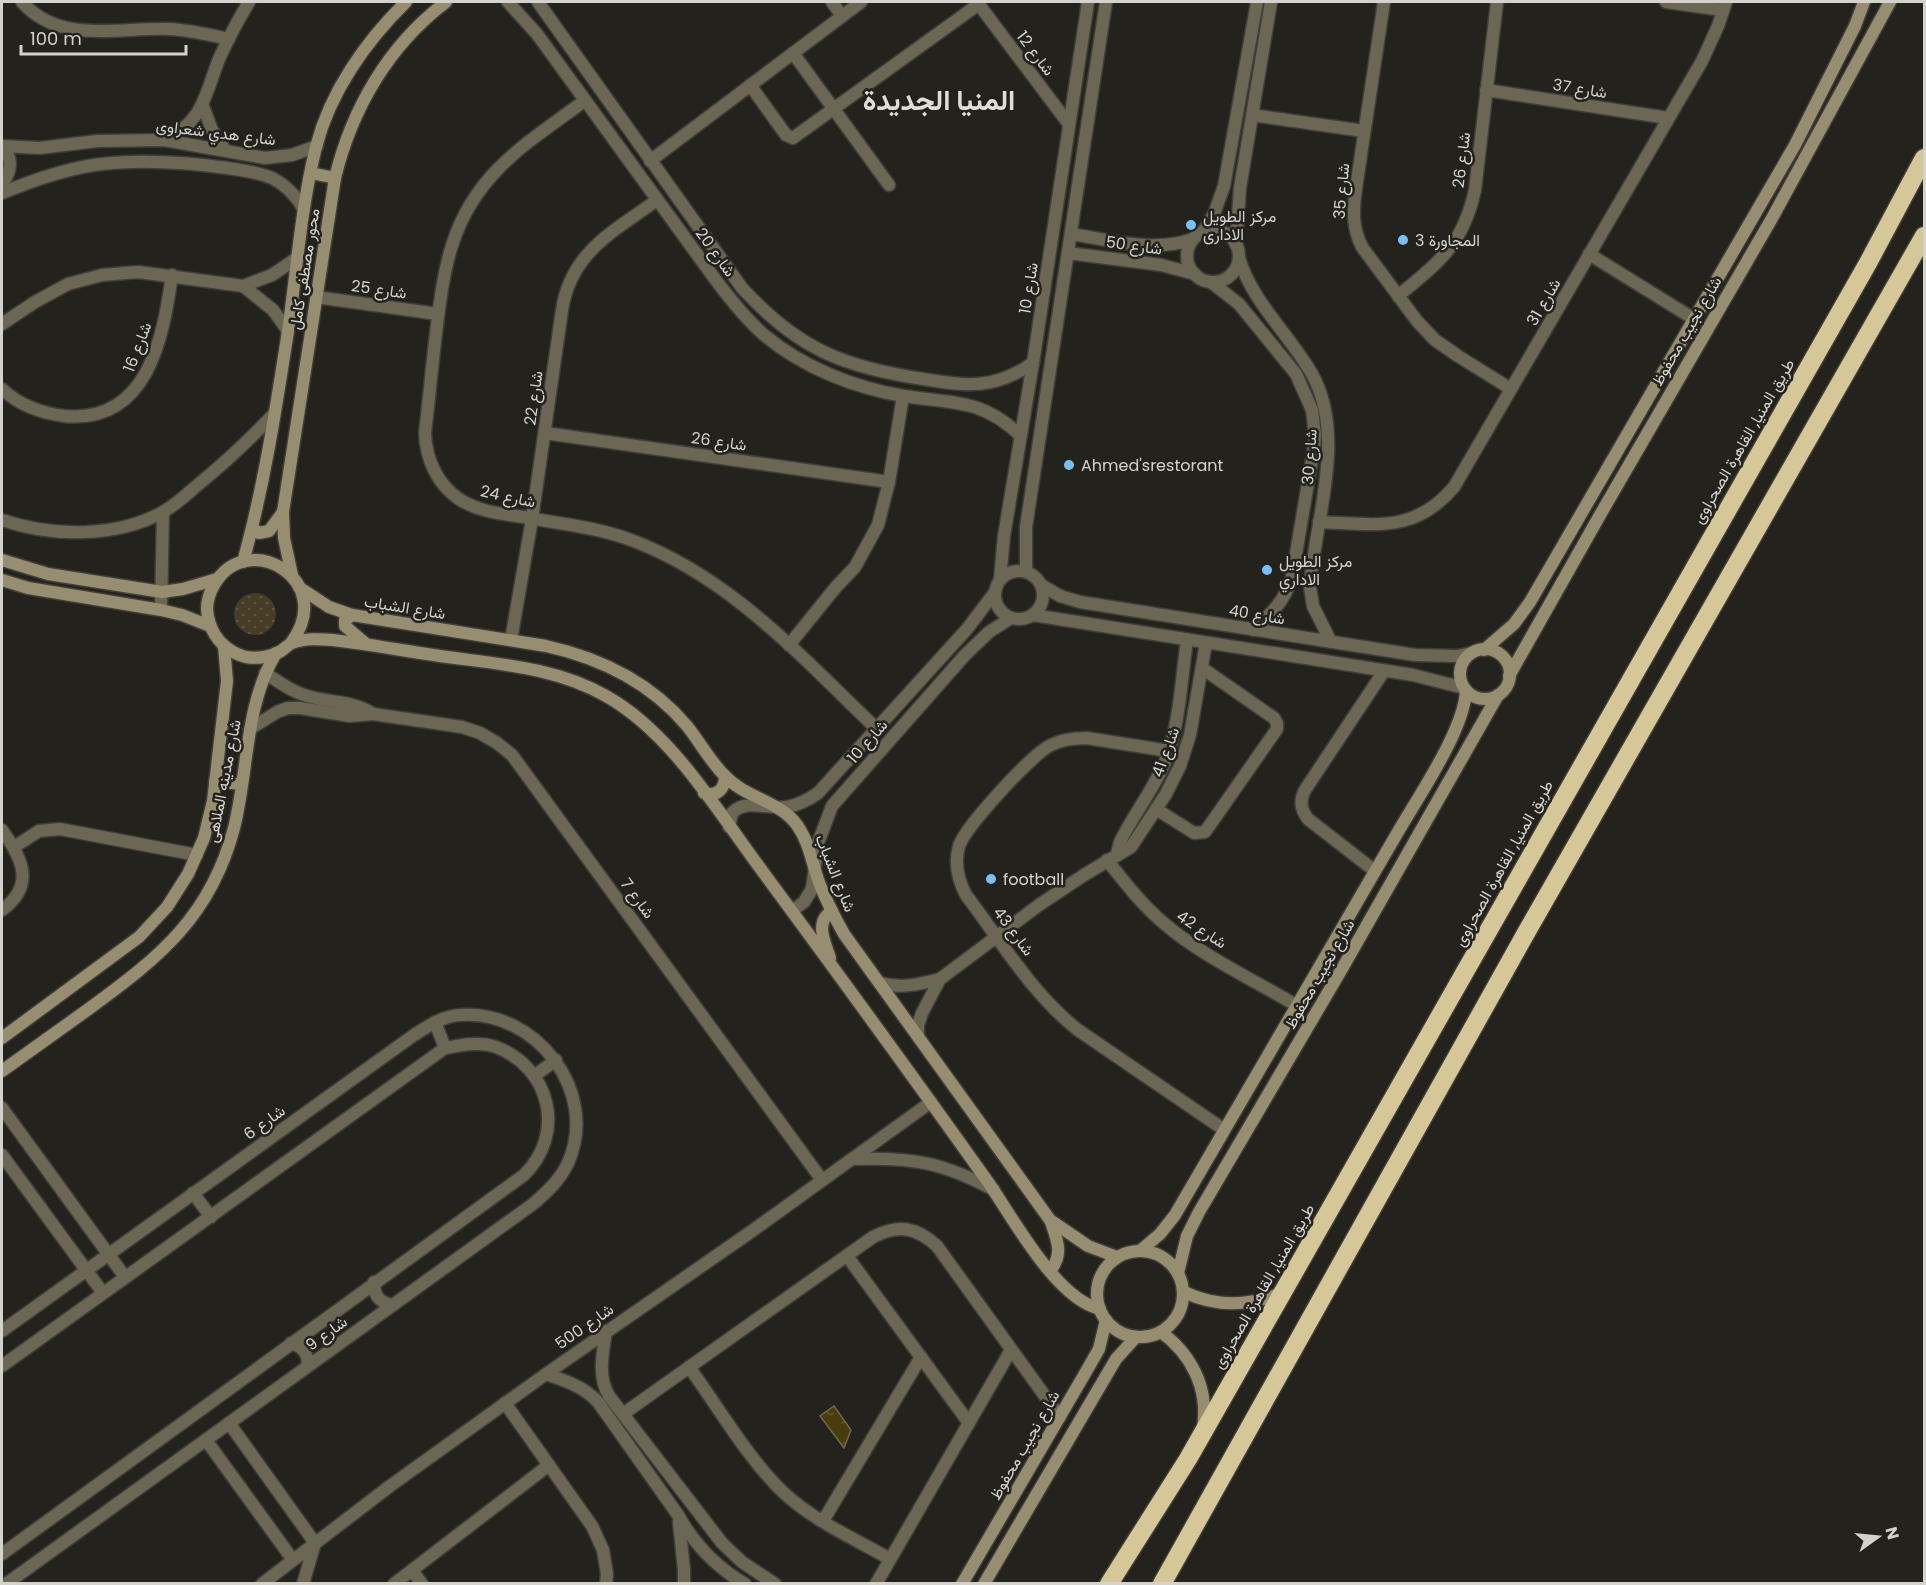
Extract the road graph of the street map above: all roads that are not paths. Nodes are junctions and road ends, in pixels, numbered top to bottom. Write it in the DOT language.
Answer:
graph roads {
  1 [pos="22,2"];
  2 [pos="249,2"];
  3 [pos="406,2"];
  4 [pos="446,2"];
  5 [pos="508,2"];
  6 [pos="538,2"];
  7 [pos="832,2"];
  8 [pos="861,2"];
  9 [pos="1088,2"];
  10 [pos="1106,2"];
  11 [pos="1257,2"];
  12 [pos="1270,2"];
  13 [pos="1384,2"];
  14 [pos="1497,2"];
  15 [pos="1666,2"];
  16 [pos="1890,2"];
  17 [pos="978,3"];
  18 [pos="1724,6"];
  19 [pos="1862,7"];
  20 [pos="842,16"];
  21 [pos="1878,22"];
  22 [pos="229,39"];
  23 [pos="793,53"];
  24 [pos="750,85"];
  25 [pos="1486,90"];
  26 [pos="584,101"];
  27 [pos="203,106"];
  28 [pos="834,110"];
  29 [pos="1252,114"];
  30 [pos="1668,118"];
  31 [pos="1068,123"];
  32 [pos="1364,131"];
  33 [pos="164,140"];
  34 [pos="1065,143"];
  35 [pos="2,146"];
  36 [pos="316,146"];
  37 [pos="1082,146"];
  38 [pos="225,150"];
  39 [pos="265,158"];
  40 [pos="1924,158"];
  41 [pos="650,161"];
  42 [pos="311,173"];
  43 [pos="262,174"];
  44 [pos="334,178"];
  45 [pos="5,179"];
  46 [pos="34,180"];
  47 [pos="889,185"];
  48 [pos="1224,186"];
  49 [pos="1240,188"];
  50 [pos="2,193"];
  51 [pos="657,200"];
  52 [pos="304,209"];
  53 [pos="1071,234"];
  54 [pos="1198,235"];
  55 [pos="1924,236"];
  56 [pos="711,245"];
  57 [pos="1238,251"];
  58 [pos="1068,253"];
  59 [pos="697,254"];
  60 [pos="1589,254"];
  61 [pos="297,258"];
  62 [pos="1195,274"];
  63 [pos="172,275"];
  64 [pos="1211,282"];
  65 [pos="243,286"];
  66 [pos="1398,296"];
  67 [pos="316,297"];
  68 [pos="1266,307"];
  69 [pos="438,314"];
  70 [pos="1251,319"];
  71 [pos="1694,319"];
  72 [pos="2,324"];
  73 [pos="288,330"];
  74 [pos="1033,363"];
  75 [pos="981,385"];
  76 [pos="2,389"];
  77 [pos="1511,389"];
  78 [pos="903,396"];
  79 [pos="977,407"];
  80 [pos="274,414"];
  81 [pos="545,433"];
  82 [pos="1021,436"];
  83 [pos="1314,448"];
  84 [pos="1328,452"];
  85 [pos="889,482"];
  86 [pos="163,512"];
  87 [pos="283,512"];
  88 [pos="1009,512"];
  89 [pos="1028,515"];
  90 [pos="532,519"];
  91 [pos="2,520"];
  92 [pos="1319,522"];
  93 [pos="252,528"];
  94 [pos="2,560"];
  95 [pos="243,562"];
  96 [pos="1294,568"];
  97 [pos="1026,571"];
  98 [pos="1312,572"];
  99 [pos="217,579"];
  100 [pos="1000,579"];
  101 [pos="2,580"];
  102 [pos="296,581"];
  103 [pos="1041,585"];
  104 [pos="1539,586"];
  105 [pos="162,592"];
  106 [pos="994,592"];
  107 [pos="1555,595"];
  108 [pos="1117,608"];
  109 [pos="161,610"];
  110 [pos="352,615"];
  111 [pos="1033,615"];
  112 [pos="1011,618"];
  113 [pos="210,626"];
  114 [pos="1113,629"];
  115 [pos="1253,630"];
  116 [pos="961,635"];
  117 [pos="511,640"];
  118 [pos="1186,640"];
  119 [pos="1331,642"];
  120 [pos="291,643"];
  121 [pos="1206,643"];
  122 [pos="365,644"];
  123 [pos="789,645"];
  124 [pos="224,646"];
  125 [pos="973,646"];
  126 [pos="1478,652"];
  127 [pos="276,653"];
  128 [pos="1415,656"];
  129 [pos="1202,668"];
  130 [pos="1384,671"];
  131 [pos="265,673"];
  132 [pos="1413,675"];
  133 [pos="1509,676"];
  134 [pos="1465,689"];
  135 [pos="1498,695"];
  136 [pos="374,714"];
  137 [pos="250,729"];
  138 [pos="877,729"];
  139 [pos="1447,746"];
  140 [pos="1169,751"];
  141 [pos="1465,754"];
  142 [pos="725,777"];
  143 [pos="215,781"];
  144 [pos="241,784"];
  145 [pos="704,793"];
  146 [pos="818,793"];
  147 [pos="832,806"];
  148 [pos="777,808"];
  149 [pos="1156,809"];
  150 [pos="729,827"];
  151 [pos="2,830"];
  152 [pos="14,847"];
  153 [pos="197,855"];
  154 [pos="1112,857"];
  155 [pos="814,868"];
  156 [pos="1375,872"];
  157 [pos="2,910"];
  158 [pos="792,911"];
  159 [pos="832,911"];
  160 [pos="997,936"];
  161 [pos="833,967"];
  162 [pos="940,979"];
  163 [pos="880,983"];
  164 [pos="1296,1005"];
  165 [pos="435,1022"];
  166 [pos="918,1036"];
  167 [pos="2,1038"];
  168 [pos="445,1048"];
  169 [pos="556,1060"];
  170 [pos="2,1071"];
  171 [pos="534,1076"];
  172 [pos="931,1102"];
  173 [pos="2,1108"];
  174 [pos="1224,1129"];
  175 [pos="2,1155"];
  176 [pos="852,1159"];
  177 [pos="822,1180"];
  178 [pos="994,1190"];
  179 [pos="193,1193"];
  180 [pos="1175,1215"];
  181 [pos="211,1217"];
  182 [pos="1050,1220"];
  183 [pos="1192,1224"];
  184 [pos="1141,1250"];
  185 [pos="108,1254"];
  186 [pos="847,1256"];
  187 [pos="1118,1257"];
  188 [pos="86,1270"];
  189 [pos="1050,1270"];
  190 [pos="1178,1273"];
  191 [pos="125,1277"];
  192 [pos="374,1282"];
  193 [pos="1184,1292"];
  194 [pos="103,1293"];
  195 [pos="1281,1293"];
  196 [pos="392,1305"];
  197 [pos="1103,1314"];
  198 [pos="606,1330"];
  199 [pos="2,1331"];
  200 [pos="1161,1332"];
  201 [pos="1136,1337"];
  202 [pos="291,1343"];
  203 [pos="1011,1350"];
  204 [pos="921,1357"];
  205 [pos="2,1366"];
  206 [pos="308,1366"];
  207 [pos="690,1367"];
  208 [pos="1087,1370"];
  209 [pos="546,1374"];
  210 [pos="1103,1380"];
  211 [pos="604,1389"];
  212 [pos="593,1397"];
  213 [pos="505,1403"];
  214 [pos="623,1414"];
  215 [pos="1060,1417"];
  216 [pos="229,1423"];
  217 [pos="969,1423"];
  218 [pos="1202,1433"];
  219 [pos="206,1440"];
  220 [pos="549,1465"];
  221 [pos="678,1515"];
  222 [pos="823,1521"];
  223 [pos="315,1543"];
  224 [pos="2,1554"];
  225 [pos="890,1559"];
  226 [pos="293,1560"];
  227 [pos="412,1570"];
  228 [pos="6,1584"];
  229 [pos="262,1584"];
  230 [pos="303,1584"];
  231 [pos="394,1584"];
  232 [pos="422,1584"];
  233 [pos="606,1584"];
  234 [pos="684,1584"];
  235 [pos="745,1584"];
  236 [pos="775,1584"];
  237 [pos="876,1584"];
  238 [pos="962,1584"];
  239 [pos="984,1584"];
  240 [pos="1108,1584"];
  241 [pos="1162,1584"];
  1 -- 22 [label="street"];
  2 -- 22 [label="street"];
  3 -- 36 [label="street, محور مصطفى كامل"];
  4 -- 44 [label="street, محور مصطفى كامل"];
  5 -- 26 [label="street, شارع 20"];
  6 -- 41 [label="street, شارع 20"];
  7 -- 20 [label="street"];
  8 -- 20 [label="street"];
  9 -- 31 [label="street, شارع 10"];
  10 -- 37 [label="street, شارع 10"];
  11 -- 48 [label="street"];
  12 -- 29 [label="street, شارع 30"];
  13 -- 32 [label="street, شارع 35"];
  14 -- 25 [label="street, شارع 26"];
  15 -- 18 [label="street"];
  16 -- 21 [label="street, شارع نجيب محفوظ"];
  17 -- 28 [label="street"];
  17 -- 31 [label="street, شارع 12"];
  18 -- 30 [label="street, شارع 31"];
  19 -- 21 [label="street"];
  19 -- 71 [label="street, شارع نجيب محفوظ"];
  20 -- 23 [label="street"];
  21 -- 107 [label="street, شارع نجيب محفوظ"];
  22 -- 27 [label="street"];
  23 -- 24 [label="street"];
  23 -- 28 [label="street"];
  24 -- 28 [label="street"];
  24 -- 41 [label="street"];
  25 -- 30 [label="street, شارع 37"];
  25 -- 66 [label="street, شارع 26"];
  26 -- 51 [label="street, شارع 20"];
  26 -- 69 [label="street, شارع 24"];
  27 -- 33 [label="street"];
  27 -- 38 [label="street"];
  28 -- 47 [label="street"];
  29 -- 32 [label="street"];
  29 -- 49 [label="street, شارع 30"];
  30 -- 60 [label="street, شارع 31"];
  31 -- 34 [label="street, شارع 10"];
  32 -- 66 [label="street, شارع 35"];
  33 -- 35 [label="street, شارع هدي شعراوى"];
  33 -- 38 [label="street, شارع هدي شعراوى"];
  34 -- 37 [label="street"];
  34 -- 74 [label="street, شارع 10"];
  35 -- 45 [label="street"];
  36 -- 39 [label="street, شارع هدي شعراوى"];
  36 -- 42 [label="street, محور مصطفى كامل"];
  37 -- 53 [label="street, شارع 10"];
  38 -- 39 [label="street, شارع هدي شعراوى"];
  39 -- 43 [label="street"];
  40 -- 195 [label="highway, طريق المنيا, القاهرة الصحراوى"];
  41 -- 56 [label="street, شارع 20"];
  42 -- 44 [label="street"];
  42 -- 52 [label="street, محور مصطفى كامل"];
  43 -- 46 [label="street"];
  43 -- 52 [label="street"];
  44 -- 67 [label="street, محور مصطفى كامل"];
  45 -- 46 [label="street"];
  46 -- 50 [label="street"];
  48 -- 49 [label="street"];
  48 -- 54 [label="street"];
  49 -- 57 [label="street, شارع 30"];
  51 -- 59 [label="street, شارع 20"];
  51 -- 81 [label="street, شارع 22"];
  52 -- 61 [label="street, محور مصطفى كامل"];
  53 -- 54 [label="street, شارع 50"];
  53 -- 58 [label="street, شارع 10"];
  54 -- 57 [label="street"];
  54 -- 62 [label="street"];
  55 -- 241 [label="highway"];
  56 -- 59 [label="street"];
  56 -- 75 [label="street, شارع 20"];
  57 -- 64 [label="street"];
  57 -- 68 [label="street, شارع 30"];
  58 -- 62 [label="street, شارع 50"];
  58 -- 89 [label="street, شارع 10"];
  59 -- 78 [label="street, شارع 20"];
  60 -- 71 [label="street"];
  60 -- 77 [label="street, شارع 31"];
  61 -- 65 [label="street"];
  61 -- 73 [label="street, محور مصطفى كامل"];
  62 -- 64 [label="street"];
  63 -- 65 [label="street"];
  63 -- 72 [label="street"];
  63 -- 76 [label="street, شارع 16"];
  64 -- 70 [label="street, شارع 30"];
  65 -- 73 [label="street"];
  66 -- 77 [label="street, شارع 35"];
  67 -- 69 [label="street, شارع 25"];
  67 -- 87 [label="street, محور مصطفى كامل"];
  68 -- 70 [label="street"];
  68 -- 84 [label="street, شارع 30"];
  69 -- 90 [label="street, شارع 24"];
  70 -- 83 [label="street, شارع 30"];
  71 -- 104 [label="street, شارع نجيب محفوظ"];
  73 -- 80 [label="street, محور مصطفى كامل"];
  74 -- 75 [label="street, شارع 20"];
  74 -- 82 [label="street, شارع 10"];
  75 -- 79 [label="street"];
  77 -- 92 [label="street, شارع 31"];
  78 -- 79 [label="street, شارع 20"];
  78 -- 85 [label="street"];
  79 -- 82 [label="street, شارع 20"];
  80 -- 86 [label="street"];
  80 -- 93 [label="street, محور مصطفى كامل"];
  81 -- 85 [label="street, شارع 26"];
  81 -- 90 [label="street, شارع 22"];
  82 -- 88 [label="street, شارع 10"];
  83 -- 84 [label="street"];
  83 -- 96 [label="street, شارع 30"];
  84 -- 92 [label="street, شارع 30"];
  85 -- 123 [label="street"];
  86 -- 91 [label="street"];
  86 -- 105 [label="street"];
  87 -- 93 [label="street"];
  87 -- 102 [label="street, محور مصطفى كامل"];
  88 -- 89 [label="street"];
  88 -- 100 [label="street, شارع 10"];
  89 -- 97 [label="street, شارع 10"];
  90 -- 117 [label="street, شارع 22"];
  90 -- 123 [label="street, شارع 24"];
  92 -- 98 [label="street, شارع 30"];
  93 -- 95 [label="street, محور مصطفى كامل"];
  94 -- 105 [label="street"];
  95 -- 99 [label="street"];
  95 -- 102 [label="street"];
  96 -- 98 [label="street"];
  96 -- 115 [label="street, شارع 30"];
  97 -- 100 [label="street"];
  97 -- 103 [label="street"];
  98 -- 119 [label="street, شارع 30"];
  99 -- 105 [label="street"];
  99 -- 113 [label="street"];
  100 -- 106 [label="street"];
  101 -- 109 [label="street"];
  102 -- 110 [label="street, شارع الشباب"];
  102 -- 120 [label="street"];
  103 -- 108 [label="street, شارع 40"];
  103 -- 111 [label="street"];
  104 -- 107 [label="street"];
  104 -- 126 [label="street, شارع نجيب محفوظ"];
  105 -- 109 [label="street"];
  106 -- 112 [label="street"];
  106 -- 116 [label="street, شارع 10"];
  107 -- 133 [label="street, شارع نجيب محفوظ"];
  108 -- 114 [label="street"];
  108 -- 115 [label="street, شارع 40"];
  109 -- 113 [label="street"];
  110 -- 117 [label="street, شارع الشباب"];
  110 -- 122 [label="street"];
  111 -- 112 [label="street"];
  111 -- 114 [label="street"];
  112 -- 125 [label="street, شارع 10"];
  113 -- 124 [label="street"];
  114 -- 118 [label="street"];
  115 -- 119 [label="street, شارع 40"];
  116 -- 125 [label="street"];
  116 -- 138 [label="street, شارع 10"];
  117 -- 142 [label="street, شارع الشباب"];
  118 -- 121 [label="street"];
  118 -- 140 [label="street, شارع 41"];
  119 -- 128 [label="street, شارع 40"];
  120 -- 122 [label="street"];
  120 -- 127 [label="street"];
  121 -- 129 [label="street, شارع 41"];
  121 -- 130 [label="street"];
  122 -- 145 [label="street"];
  123 -- 138 [label="street, شارع 24"];
  124 -- 127 [label="street"];
  124 -- 143 [label="street, شارع مدينه الملاهى"];
  125 -- 147 [label="street, شارع 10"];
  126 -- 128 [label="street, شارع 40"];
  126 -- 133 [label="street"];
  126 -- 134 [label="street"];
  127 -- 131 [label="street, شارع مدينه الملاهى"];
  128 -- 132 [label="street"];
  129 -- 149 [label="street, شارع 41"];
  129 -- 149 [label="street"];
  130 -- 132 [label="street"];
  130 -- 156 [label="street"];
  131 -- 136 [label="street, شارع 7"];
  131 -- 137 [label="street, شارع مدينه الملاهى"];
  132 -- 134 [label="street"];
  133 -- 135 [label="street"];
  134 -- 135 [label="street"];
  134 -- 139 [label="street, شارع نجيب محفوظ"];
  135 -- 141 [label="street, شارع نجيب محفوظ"];
  136 -- 137 [label="street, شارع 7"];
  136 -- 177 [label="street, شارع 7"];
  137 -- 144 [label="street, شارع مدينه الملاهى"];
  138 -- 146 [label="street, شارع 10"];
  139 -- 141 [label="street"];
  139 -- 156 [label="street, شارع نجيب محفوظ"];
  140 -- 154 [label="street, شارع 41"];
  140 -- 160 [label="street, شارع 43"];
  141 -- 183 [label="street, شارع نجيب محفوظ"];
  142 -- 145 [label="street"];
  142 -- 148 [label="street, شارع الشباب"];
  143 -- 144 [label="street"];
  143 -- 153 [label="street, شارع مدينه الملاهى"];
  144 -- 170 [label="street, شارع مدينه الملاهى"];
  145 -- 150 [label="street"];
  146 -- 147 [label="street"];
  146 -- 148 [label="street, شارع 10"];
  147 -- 155 [label="street, شارع 10"];
  148 -- 150 [label="street, شارع 10"];
  148 -- 155 [label="street, شارع الشباب"];
  149 -- 154 [label="street, شارع 41"];
  150 -- 158 [label="street"];
  151 -- 152 [label="street"];
  152 -- 153 [label="street"];
  152 -- 157 [label="street"];
  153 -- 167 [label="street, شارع مدينه الملاهى"];
  154 -- 160 [label="street, شارع 41"];
  154 -- 164 [label="street, شارع 42"];
  155 -- 158 [label="street, شارع 10"];
  155 -- 159 [label="street, شارع الشباب"];
  156 -- 164 [label="street, شارع نجيب محفوظ"];
  158 -- 161 [label="street"];
  159 -- 161 [label="street"];
  159 -- 163 [label="street, شارع الشباب"];
  160 -- 162 [label="street, شارع 41"];
  160 -- 174 [label="street, شارع 43"];
  161 -- 172 [label="street"];
  162 -- 163 [label="street, شارع 41"];
  162 -- 166 [label="street, شارع 41"];
  163 -- 166 [label="street, شارع الشباب"];
  164 -- 174 [label="street, شارع نجيب محفوظ"];
  165 -- 168 [label="street"];
  165 -- 169 [label="street, شارع 6"];
  165 -- 179 [label="street, شارع 6"];
  166 -- 182 [label="street, شارع الشباب"];
  168 -- 171 [label="street"];
  168 -- 181 [label="street"];
  169 -- 171 [label="street"];
  169 -- 196 [label="street, شارع 9"];
  171 -- 192 [label="street, شارع 9"];
  172 -- 176 [label="street, شارع 500"];
  172 -- 178 [label="street"];
  173 -- 185 [label="street"];
  174 -- 180 [label="street, شارع نجيب محفوظ"];
  175 -- 188 [label="street"];
  176 -- 177 [label="street, شارع 500"];
  176 -- 178 [label="street"];
  177 -- 198 [label="street, شارع 500"];
  178 -- 189 [label="street"];
  179 -- 181 [label="street"];
  179 -- 185 [label="street, شارع 6"];
  180 -- 183 [label="street"];
  180 -- 184 [label="street, شارع نجيب محفوظ"];
  181 -- 191 [label="street"];
  182 -- 187 [label="street, شارع الشباب"];
  182 -- 189 [label="street"];
  183 -- 190 [label="street, شارع نجيب محفوظ"];
  184 -- 187 [label="street"];
  184 -- 190 [label="street"];
  185 -- 188 [label="street, شارع 6"];
  185 -- 191 [label="street"];
  186 -- 203 [label="street"];
  186 -- 204 [label="street"];
  186 -- 207 [label="street"];
  187 -- 197 [label="street"];
  188 -- 194 [label="street"];
  188 -- 199 [label="street, شارع 6"];
  189 -- 197 [label="street"];
  190 -- 193 [label="street"];
  191 -- 194 [label="street"];
  192 -- 196 [label="street"];
  192 -- 202 [label="street, شارع 9"];
  193 -- 195 [label="street"];
  193 -- 200 [label="street"];
  194 -- 205 [label="street"];
  195 -- 218 [label="highway, طريق المنيا, القاهرة الصحراوى"];
  196 -- 206 [label="street, شارع 9"];
  197 -- 201 [label="street"];
  197 -- 208 [label="street, شارع نجيب محفوظ"];
  198 -- 209 [label="street, شارع 500"];
  198 -- 211 [label="street"];
  200 -- 201 [label="street"];
  200 -- 218 [label="street"];
  201 -- 210 [label="street, شارع نجيب محفوظ"];
  202 -- 206 [label="street"];
  202 -- 224 [label="street, شارع 9"];
  203 -- 215 [label="street"];
  203 -- 217 [label="street"];
  204 -- 217 [label="street"];
  204 -- 222 [label="street"];
  206 -- 216 [label="street, شارع 9"];
  207 -- 214 [label="street"];
  207 -- 222 [label="street"];
  208 -- 210 [label="street"];
  208 -- 215 [label="street, شارع نجيب محفوظ"];
  209 -- 212 [label="street"];
  209 -- 213 [label="street, شارع 500"];
  210 -- 239 [label="street, شارع نجيب محفوظ"];
  211 -- 212 [label="street"];
  211 -- 214 [label="street"];
  212 -- 221 [label="street"];
  213 -- 220 [label="street"];
  213 -- 223 [label="street, شارع 500"];
  214 -- 236 [label="street"];
  215 -- 238 [label="street, شارع نجيب محفوظ"];
  216 -- 219 [label="street, شارع 9"];
  216 -- 223 [label="street"];
  217 -- 225 [label="street"];
  218 -- 240 [label="highway, طريق المنيا, القاهرة الصحراوى"];
  219 -- 226 [label="street"];
  219 -- 228 [label="street, شارع 9"];
  220 -- 227 [label="street"];
  220 -- 233 [label="street"];
  221 -- 234 [label="street"];
  221 -- 235 [label="street"];
  222 -- 225 [label="street"];
  223 -- 226 [label="street, شارع 500"];
  223 -- 230 [label="street"];
  225 -- 237 [label="street"];
  226 -- 229 [label="street, شارع 500"];
  227 -- 231 [label="street"];
  227 -- 232 [label="street"];
}
